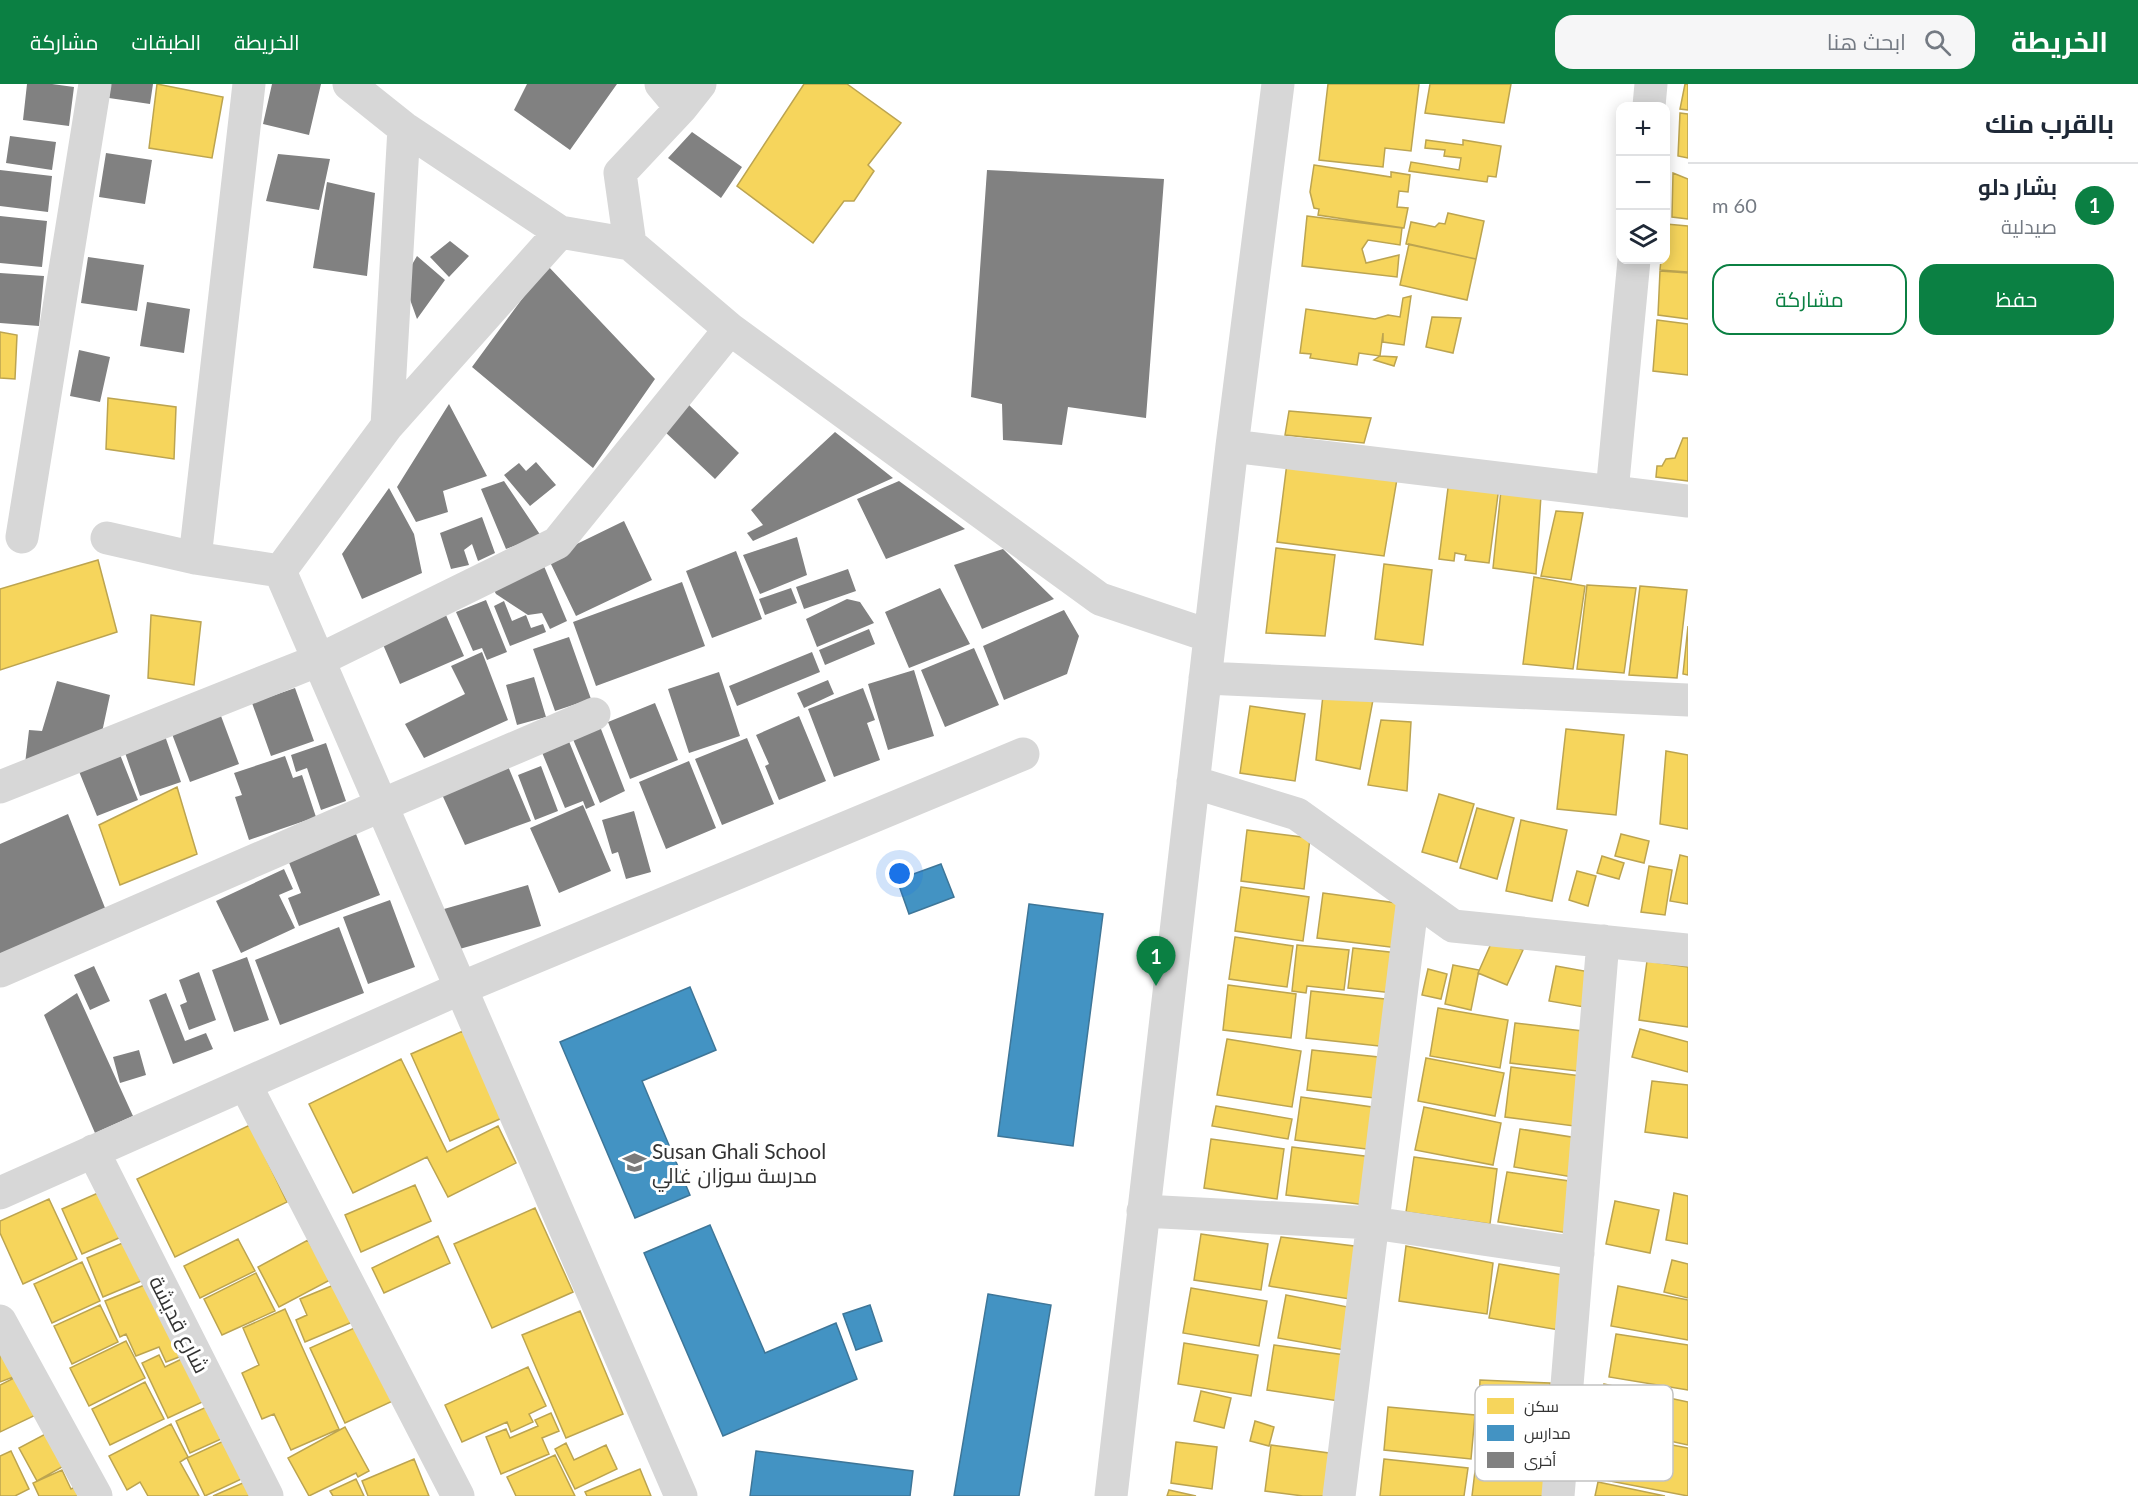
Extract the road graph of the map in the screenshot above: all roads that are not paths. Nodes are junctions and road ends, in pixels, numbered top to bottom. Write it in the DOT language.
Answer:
graph roads {
  1 [pos="95,84"];
  2 [pos="249,84"];
  3 [pos="349,84"];
  4 [pos="1278,84"];
  5 [pos="1651,84"];
  6 [pos="681,92"];
  7 [pos="1649,102"];
  8 [pos="404,128"];
  9 [pos="560,232"];
  10 [pos="630,244"];
  11 [pos="1634,264"];
  12 [pos="730,329"];
  13 [pos="387,426"];
  14 [pos="1232,446"];
  15 [pos="1612,492"];
  16 [pos="1688,501"];
  17 [pos="22,537"];
  18 [pos="107,538"];
  19 [pos="195,558"];
  20 [pos="280,571"];
  21 [pos="1210,636"];
  22 [pos="319,660"];
  23 [pos="1205,678"];
  24 [pos="1688,700"];
  25 [pos="594,714"];
  26 [pos="1023,754"];
  27 [pos="1193,782"];
  28 [pos="0,787"];
  29 [pos="382,804"];
  30 [pos="1413,898"];
  31 [pos="1603,941"];
  32 [pos="1688,950"];
  33 [pos="0,971"];
  34 [pos="461,988"];
  35 [pos="245,1084"];
  36 [pos="93,1151"];
  37 [pos="0,1193"];
  38 [pos="1143,1211"];
  39 [pos="1373,1223"];
  40 [pos="1578,1253"];
  41 [pos="0,1322"];
  42 [pos="1567,1385"];
  43 [pos="1559,1481"];
  44 [pos="96,1496"];
  45 [pos="267,1496"];
  46 [pos="458,1496"];
  47 [pos="681,1496"];
  48 [pos="1111,1496"];
  49 [pos="1339,1496"];
  50 [pos="1558,1496"];
  1 -- 17 [label="street"];
  2 -- 19 [label="street"];
  3 -- 8 [label="street"];
  4 -- 14 [label="street"];
  5 -- 7 [label="street"];
  6 -- 10 [label="street"];
  8 -- 9 [label="street"];
  8 -- 13 [label="street"];
  9 -- 10 [label="street"];
  9 -- 13 [label="street"];
  10 -- 12 [label="street"];
  11 -- 15 [label="street"];
  12 -- 21 [label="street"];
  12 -- 22 [label="street"];
  13 -- 20 [label="street"];
  14 -- 15 [label="street"];
  14 -- 21 [label="street"];
  15 -- 16 [label="street"];
  18 -- 19 [label="street"];
  19 -- 20 [label="street"];
  20 -- 22 [label="street"];
  21 -- 23 [label="street"];
  22 -- 28 [label="street"];
  22 -- 29 [label="street"];
  23 -- 24 [label="street"];
  23 -- 27 [label="street"];
  25 -- 29 [label="street"];
  26 -- 34 [label="street"];
  27 -- 30 [label="street"];
  27 -- 38 [label="street"];
  29 -- 33 [label="street"];
  29 -- 34 [label="street"];
  30 -- 31 [label="street"];
  30 -- 39 [label="street"];
  31 -- 32 [label="street"];
  31 -- 40 [label="street"];
  34 -- 35 [label="street"];
  34 -- 47 [label="street"];
  35 -- 36 [label="street"];
  35 -- 46 [label="street"];
  36 -- 37 [label="street"];
  36 -- 45 [label="street, شارع قديشة"];
  38 -- 39 [label="street"];
  38 -- 48 [label="street"];
  39 -- 40 [label="street"];
  39 -- 49 [label="street"];
  40 -- 42 [label="street"];
  41 -- 44 [label="street"];
  43 -- 50 [label="street"];
}
